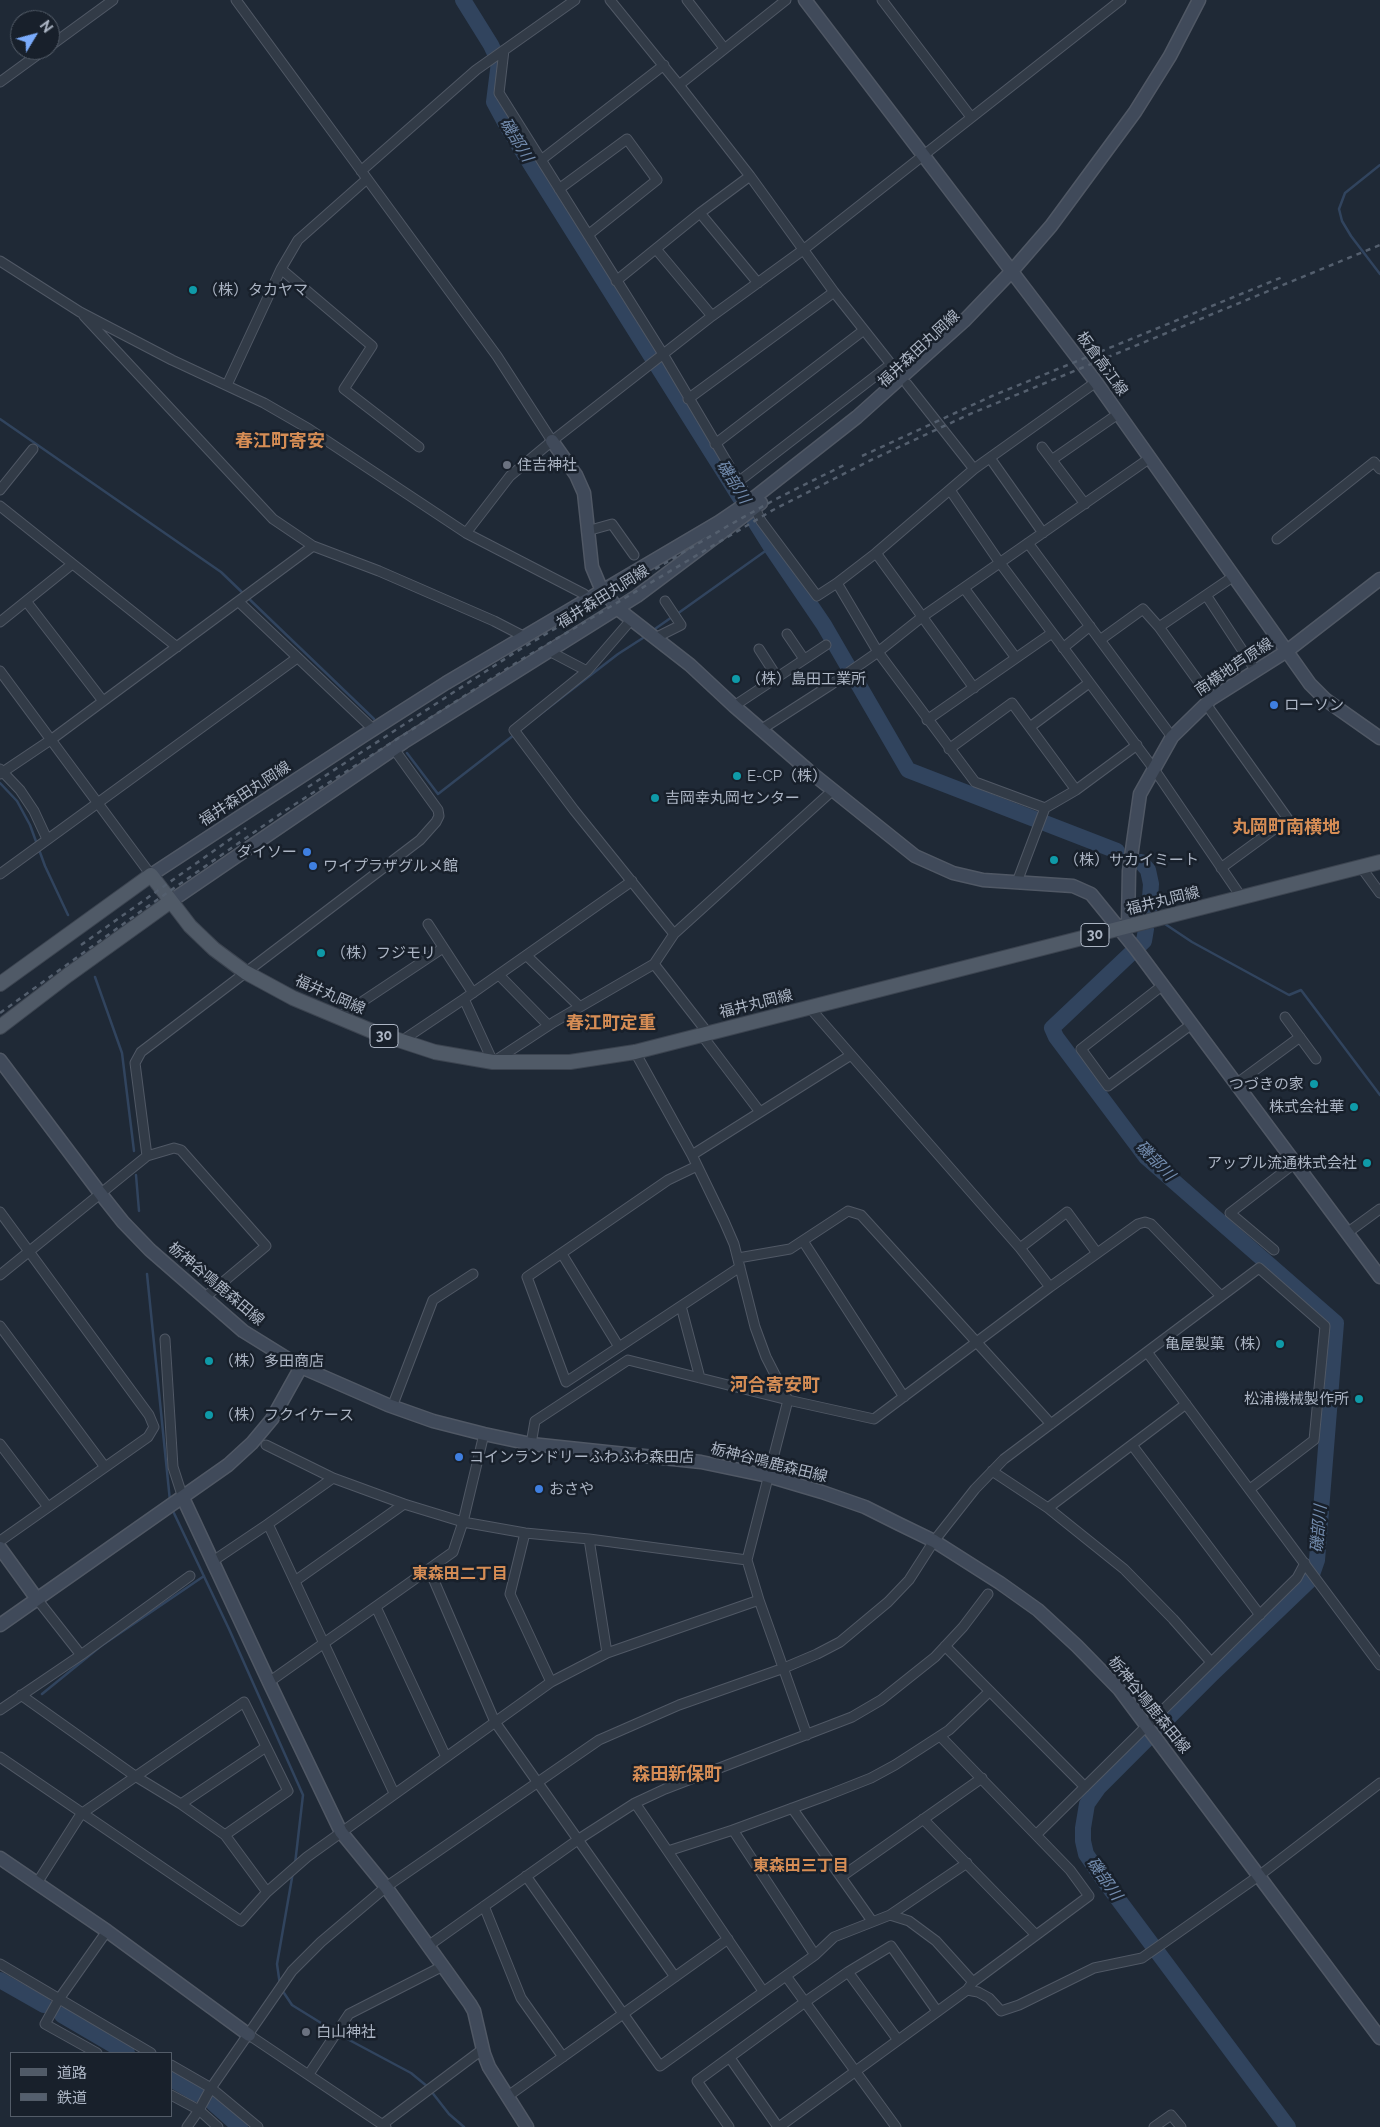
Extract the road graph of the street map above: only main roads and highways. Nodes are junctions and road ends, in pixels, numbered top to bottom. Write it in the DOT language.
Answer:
graph roads {
  1 [pos="805,0"];
  2 [pos="1199,0"];
  3 [pos="1012,271"];
  4 [pos="552,441"];
  5 [pos="748,508"];
  6 [pos="1380,579"];
  7 [pos="604,591"];
  8 [pos="618,608"];
  9 [pos="1287,651"];
  10 [pos="1380,738"];
  11 [pos="1380,862"];
  12 [pos="151,875"];
  13 [pos="171,901"];
  14 [pos="1124,928"];
  15 [pos="0,984"];
  16 [pos="0,1027"];
  17 [pos="0,1060"];
  18 [pos="1379,1272"];
  19 [pos="301,1367"];
  20 [pos="180,1500"];
  21 [pos="0,1548"];
  22 [pos="37,1599"];
  23 [pos="0,1625"];
  24 [pos="0,1858"];
  25 [pos="249,2035"];
  26 [pos="1380,2038"];
  27 [pos="527,2127"];
  1 -- 3 [label="main road, 板倉高江線"];
  2 -- 3 [label="main road, 福井森田丸岡線"];
  3 -- 5 [label="main road, 福井森田丸岡線"];
  3 -- 9 [label="main road, 板倉高江線"];
  4 -- 7 [label="main road"];
  5 -- 7 [label="main road, 福井森田丸岡線"];
  5 -- 8 [label="main road, 福井森田丸岡線"];
  6 -- 9 [label="main road, 南横地芦原線"];
  7 -- 8 [label="main road"];
  7 -- 12 [label="main road, 福井森田丸岡線"];
  8 -- 13 [label="main road, 福井森田丸岡線"];
  8 -- 14 [label="main road"];
  9 -- 10 [label="main road, 板倉高江線"];
  9 -- 14 [label="main road, 南横地芦原線"];
  11 -- 14 [label="main road, 福井丸岡線 / 30"];
  12 -- 13 [label="main road, 福井丸岡線 / 30"];
  12 -- 15 [label="main road"];
  13 -- 14 [label="main road, 福井丸岡線 / 30"];
  13 -- 16 [label="main road"];
  14 -- 18 [label="main road"];
  17 -- 19 [label="main road, 栃神谷鳴鹿森田線"];
  19 -- 20 [label="main road"];
  19 -- 26 [label="main road, 栃神谷鳴鹿森田線"];
  20 -- 22 [label="main road"];
  20 -- 27 [label="main road"];
  21 -- 22 [label="main road"];
  22 -- 23 [label="main road"];
  24 -- 25 [label="main road"];
}
